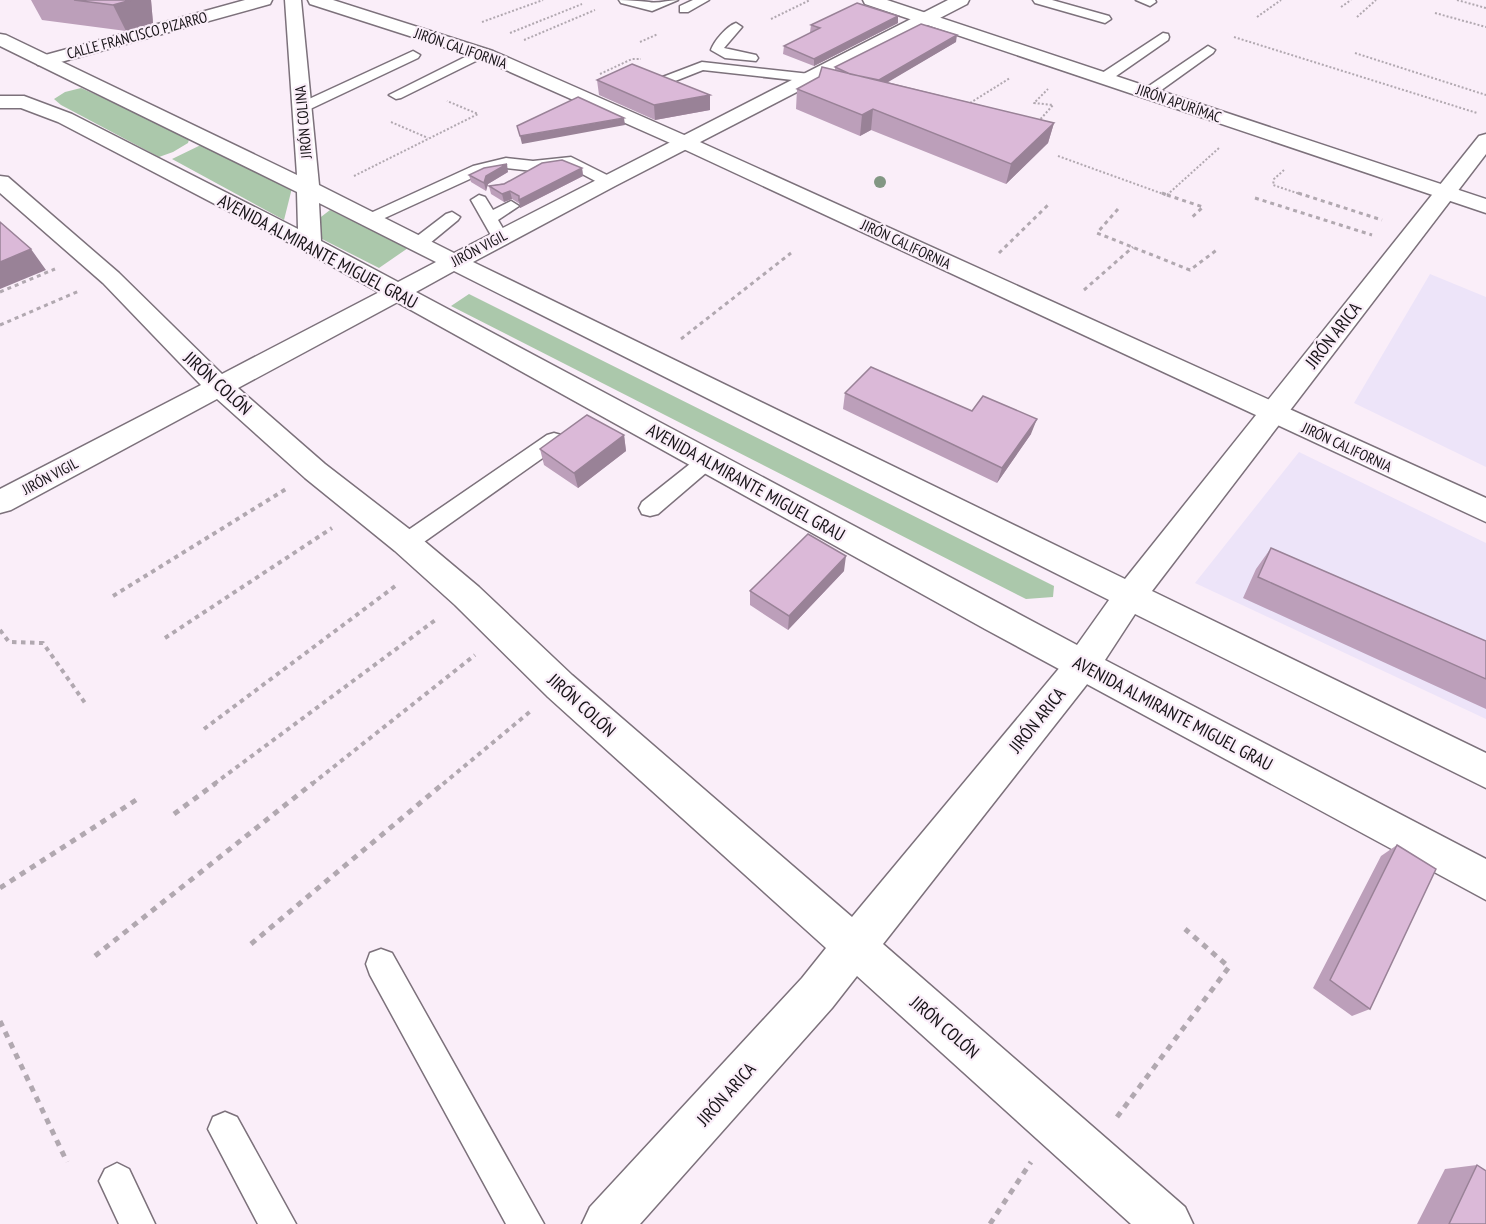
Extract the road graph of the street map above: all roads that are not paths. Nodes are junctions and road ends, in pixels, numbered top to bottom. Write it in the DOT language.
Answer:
graph roads {
  1 [pos="264,0"];
  2 [pos="293,0"];
  3 [pos="316,0"];
  4 [pos="625,0"];
  5 [pos="672,0"];
  6 [pos="703,0"];
  7 [pos="871,0"];
  8 [pos="961,0"];
  9 [pos="1039,0"];
  10 [pos="684,9"];
  11 [pos="926,18"];
  12 [pos="1105,19"];
  13 [pos="736,27"];
  14 [pos="1163,36"];
  15 [pos="0,39"];
  16 [pos="1208,50"];
  17 [pos="480,52"];
  18 [pos="412,55"];
  19 [pos="768,58"];
  20 [pos="808,70"];
  21 [pos="38,73"];
  22 [pos="1104,78"];
  23 [pos="665,81"];
  24 [pos="1148,93"];
  25 [pos="396,95"];
  26 [pos="0,100"];
  27 [pos="301,108"];
  28 [pos="197,133"];
  29 [pos="304,134"];
  30 [pos="1486,140"];
  31 [pos="684,142"];
  32 [pos="237,153"];
  33 [pos="146,160"];
  34 [pos="533,166"];
  35 [pos="478,169"];
  36 [pos="607,181"];
  37 [pos="0,182"];
  38 [pos="315,192"];
  39 [pos="1445,192"];
  40 [pos="479,200"];
  41 [pos="409,201"];
  42 [pos="512,206"];
  43 [pos="1486,206"];
  44 [pos="490,218"];
  45 [pos="370,219"];
  46 [pos="500,237"];
  47 [pos="309,243"];
  48 [pos="418,243"];
  49 [pos="454,262"];
  50 [pos="398,292"];
  51 [pos="220,387"];
  52 [pos="1273,413"];
  53 [pos="554,440"];
  54 [pos="707,461"];
  55 [pos="0,502"];
  56 [pos="650,508"];
  57 [pos="1486,511"];
  58 [pos="416,552"];
  59 [pos="1129,597"];
  60 [pos="1083,664"];
  61 [pos="1486,771"];
  62 [pos="1486,880"];
  63 [pos="855,948"];
  64 [pos="381,964"];
  65 [pos="225,1129"];
  66 [pos="117,1181"];
  67 [pos="137,1224"];
  68 [pos="278,1224"];
  69 [pos="526,1224"];
  70 [pos="608,1224"];
  71 [pos="1168,1224"];
  1 -- 21 [label="main road, CALLE FRANCISCO PIZARRO"];
  2 -- 27 [label="main road, JIRÓN COLINA"];
  3 -- 17 [label="main road, JIRÓN CALIFORNIA"];
  4 -- 5 [label="lane"];
  6 -- 10 [label="lane"];
  7 -- 11 [label="main road, JIRÓN APURÍMAC"];
  8 -- 11 [label="main road, JIRÓN VIGIL"];
  9 -- 12 [label="lane"];
  11 -- 20 [label="main road, JIRÓN VIGIL"];
  11 -- 22 [label="main road, JIRÓN APURÍMAC"];
  13 -- 19 [label="lane"];
  14 -- 22 [label="lane"];
  15 -- 21 [label="main road"];
  16 -- 24 [label="lane"];
  17 -- 25 [label="lane"];
  17 -- 31 [label="main road, JIRÓN CALIFORNIA"];
  18 -- 27 [label="lane"];
  20 -- 23 [label="lane"];
  20 -- 31 [label="main road, JIRÓN VIGIL"];
  21 -- 26 [label="main road, CALLE FRANCISCO PIZARRO"];
  21 -- 28 [label="main road"];
  22 -- 24 [label="main road, JIRÓN APURÍMAC"];
  24 -- 39 [label="main road, JIRÓN APURÍMAC"];
  26 -- 33 [label="main road, AVENIDA ALMIRANTE MIGUEL GRAU"];
  27 -- 29 [label="main road, JIRÓN COLINA"];
  28 -- 32 [label="main road"];
  28 -- 33 [label="main road"];
  29 -- 32 [label="main road"];
  29 -- 38 [label="main road, JIRÓN COLINA"];
  30 -- 39 [label="main road, JIRÓN ARICA"];
  31 -- 36 [label="main road, JIRÓN VIGIL"];
  31 -- 52 [label="main road, JIRÓN CALIFORNIA"];
  32 -- 38 [label="main road"];
  33 -- 47 [label="main road, AVENIDA ALMIRANTE MIGUEL GRAU"];
  34 -- 35 [label="lane"];
  34 -- 35 [label="lane"];
  34 -- 36 [label="lane"];
  35 -- 41 [label="lane"];
  36 -- 46 [label="main road, JIRÓN VIGIL"];
  37 -- 51 [label="main road, JIRÓN COLÓN"];
  38 -- 45 [label="main road"];
  38 -- 47 [label="main road, JIRÓN COLINA"];
  39 -- 43 [label="main road, JIRÓN APURÍMAC"];
  39 -- 52 [label="main road, JIRÓN ARICA"];
  40 -- 44 [label="lane"];
  41 -- 45 [label="lane"];
  41 -- 48 [label="lane"];
  42 -- 44 [label="lane"];
  44 -- 46 [label="lane"];
  45 -- 48 [label="main road"];
  46 -- 49 [label="main road, JIRÓN VIGIL"];
  47 -- 50 [label="main road, AVENIDA ALMIRANTE MIGUEL GRAU"];
  48 -- 49 [label="main road"];
  49 -- 50 [label="main road, JIRÓN VIGIL"];
  49 -- 59 [label="main road"];
  50 -- 51 [label="main road, JIRÓN VIGIL"];
  50 -- 54 [label="main road, AVENIDA ALMIRANTE MIGUEL GRAU"];
  51 -- 55 [label="main road, JIRÓN VIGIL"];
  51 -- 58 [label="main road, JIRÓN COLÓN"];
  52 -- 57 [label="main road, JIRÓN CALIFORNIA"];
  52 -- 59 [label="main road, JIRÓN ARICA"];
  53 -- 58 [label="lane"];
  54 -- 56 [label="lane"];
  54 -- 60 [label="main road, AVENIDA ALMIRANTE MIGUEL GRAU"];
  58 -- 63 [label="main road, JIRÓN COLÓN"];
  59 -- 60 [label="main road, JIRÓN ARICA"];
  59 -- 61 [label="main road"];
  60 -- 62 [label="main road, AVENIDA ALMIRANTE MIGUEL GRAU"];
  60 -- 63 [label="main road, JIRÓN ARICA"];
  63 -- 70 [label="main road, JIRÓN ARICA"];
  63 -- 71 [label="main road, JIRÓN COLÓN"];
  64 -- 69 [label="lane"];
  65 -- 68 [label="lane"];
  66 -- 67 [label="lane"];
}
